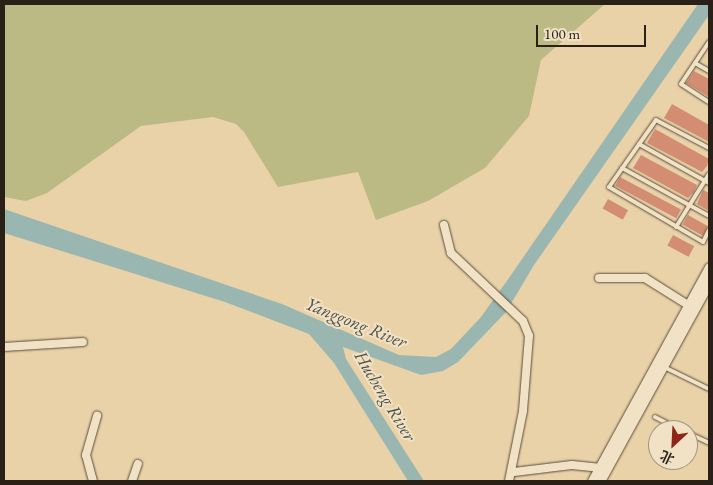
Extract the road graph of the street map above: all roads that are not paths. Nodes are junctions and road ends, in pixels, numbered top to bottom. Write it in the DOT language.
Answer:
graph roads {
  1 [pos="709,42"];
  2 [pos="695,63"];
  3 [pos="709,71"];
  4 [pos="709,102"];
  5 [pos="639,144"];
  6 [pos="709,148"];
  7 [pos="622,168"];
  8 [pos="709,174"];
  9 [pos="707,182"];
  10 [pos="690,206"];
  11 [pos="709,216"];
  12 [pos="444,225"];
  13 [pos="676,228"];
  14 [pos="709,230"];
  15 [pos="709,267"];
  16 [pos="599,278"];
  17 [pos="709,283"];
  18 [pos="688,305"];
  19 [pos="83,342"];
  20 [pos="4,347"];
  21 [pos="663,367"];
  22 [pos="709,389"];
  23 [pos="97,416"];
  24 [pos="656,418"];
  25 [pos="660,420"];
  26 [pos="138,464"];
  27 [pos="599,468"];
  28 [pos="514,472"];
  29 [pos="93,481"];
  30 [pos="132,481"];
  31 [pos="509,481"];
  32 [pos="592,481"];
  33 [pos="600,481"];
  1 -- 2 [label="lane"];
  2 -- 3 [label="lane"];
  2 -- 4 [label="lane"];
  5 -- 6 [label="lane"];
  5 -- 7 [label="lane"];
  5 -- 9 [label="lane"];
  7 -- 10 [label="lane"];
  7 -- 13 [label="lane"];
  8 -- 9 [label="lane"];
  9 -- 10 [label="lane"];
  10 -- 11 [label="lane"];
  10 -- 13 [label="lane"];
  12 -- 28 [label="street"];
  13 -- 14 [label="lane"];
  15 -- 18 [label="street"];
  16 -- 18 [label="street"];
  17 -- 21 [label="street"];
  18 -- 27 [label="street"];
  19 -- 20 [label="street"];
  21 -- 22 [label="lane"];
  21 -- 33 [label="street"];
  23 -- 29 [label="street"];
  24 -- 25 [label="lane"];
  26 -- 30 [label="street"];
  27 -- 28 [label="street"];
  27 -- 32 [label="street"];
  28 -- 31 [label="street"];
}
